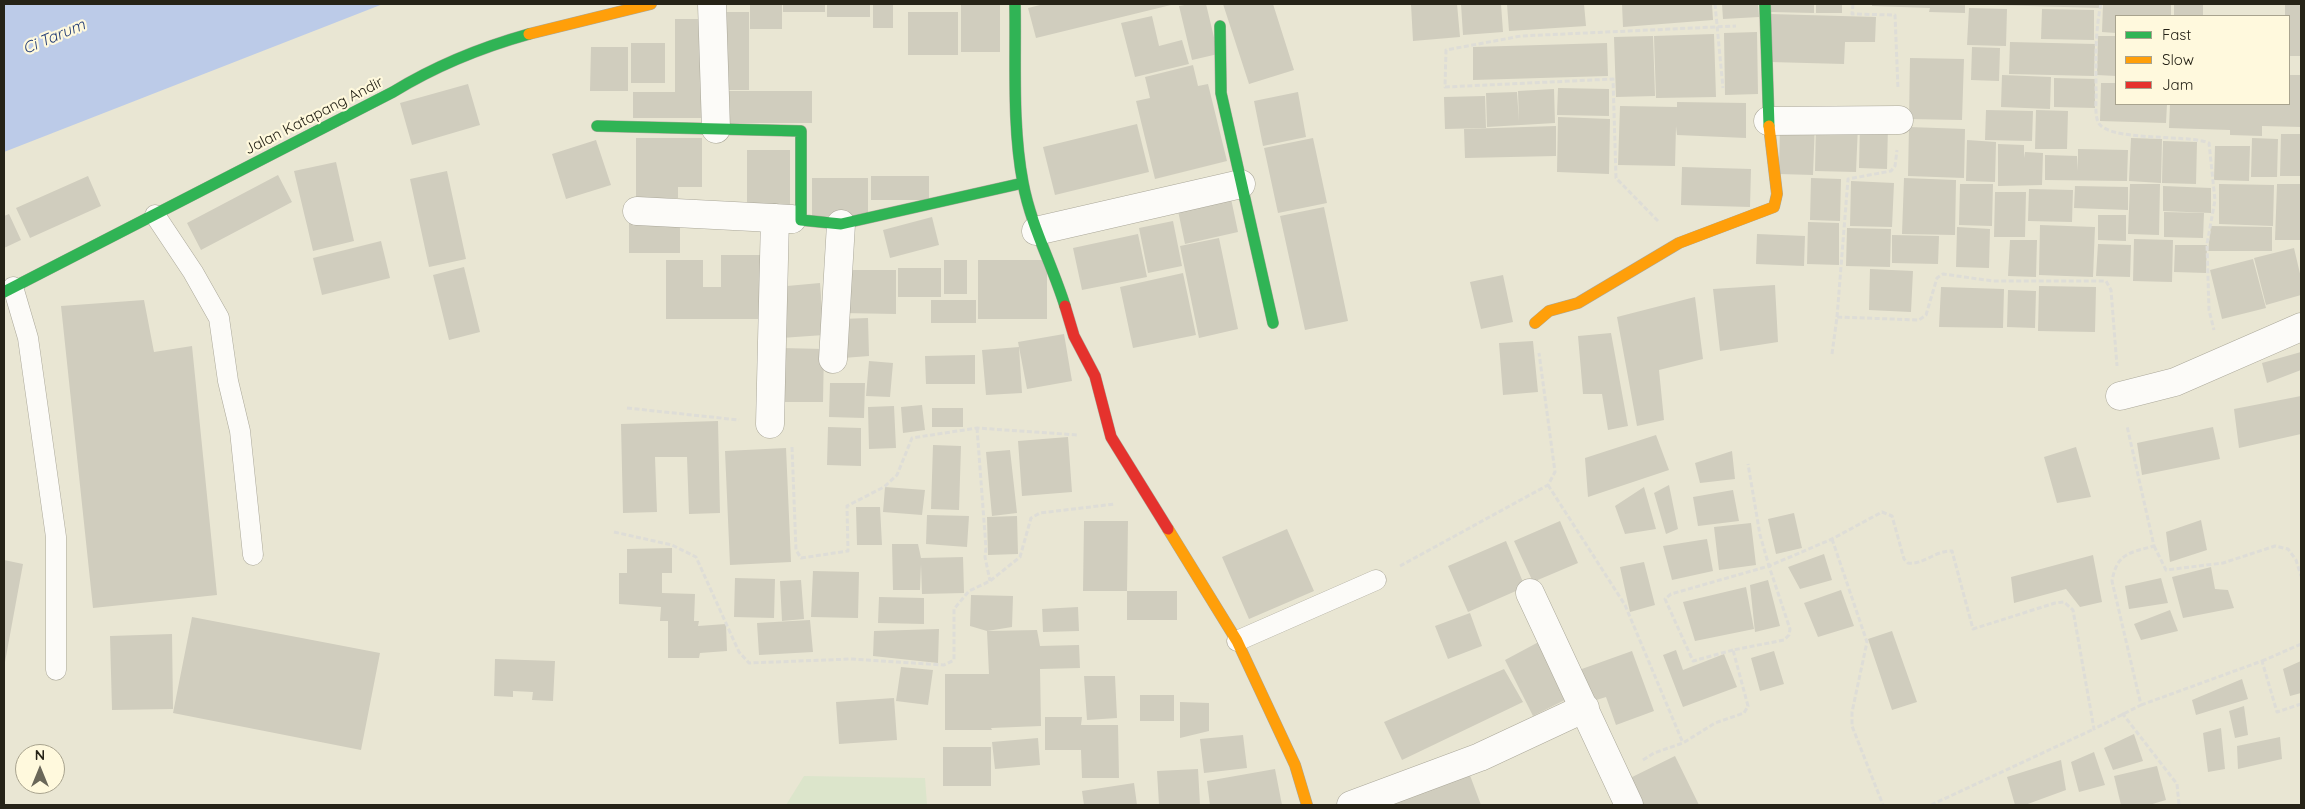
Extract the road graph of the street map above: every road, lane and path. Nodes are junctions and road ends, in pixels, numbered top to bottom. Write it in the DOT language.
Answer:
graph roads {
  1 [pos="651,4"];
  2 [pos="712,4"];
  3 [pos="1715,4"];
  4 [pos="1765,4"];
  5 [pos="1853,4"];
  6 [pos="2101,4"];
  7 [pos="1018,5"];
  8 [pos="1765,24"];
  9 [pos="1220,26"];
  10 [pos="1716,27"];
  11 [pos="1723,88"];
  12 [pos="1899,120"];
  13 [pos="1768,121"];
  14 [pos="597,126"];
  15 [pos="716,129"];
  16 [pos="1023,183"];
  17 [pos="1241,184"];
  18 [pos="637,211"];
  19 [pos="155,214"];
  20 [pos="788,219"];
  21 [pos="841,224"];
  22 [pos="1036,231"];
  23 [pos="1680,242"];
  24 [pos="8,289"];
  25 [pos="1837,317"];
  26 [pos="1273,323"];
  27 [pos="1535,323"];
  28 [pos="2301,327"];
  29 [pos="1832,354"];
  30 [pos="833,359"];
  31 [pos="2221,360"];
  32 [pos="2120,396"];
  33 [pos="627,408"];
  34 [pos="770,424"];
  35 [pos="977,428"];
  36 [pos="1111,437"];
  37 [pos="1748,464"];
  38 [pos="1548,485"];
  39 [pos="1150,500"];
  40 [pos="614,532"];
  41 [pos="1832,539"];
  42 [pos="2154,546"];
  43 [pos="253,555"];
  44 [pos="1769,566"];
  45 [pos="2301,576"];
  46 [pos="1376,580"];
  47 [pos="990,581"];
  48 [pos="1530,592"];
  49 [pos="1237,641"];
  50 [pos="2301,644"];
  51 [pos="1733,650"];
  52 [pos="2262,661"];
  53 [pos="56,670"];
  54 [pos="2301,704"];
  55 [pos="2141,705"];
  56 [pos="1585,708"];
  57 [pos="2122,712"];
  58 [pos="2094,729"];
  59 [pos="1683,743"];
  60 [pos="1654,753"];
  61 [pos="1307,805"];
  62 [pos="1351,805"];
  63 [pos="1629,805"];
  64 [pos="1883,805"];
  65 [pos="1932,805"];
  66 [pos="2180,805"];
  1 -- 19 [label="street, Jalan Katapang Andir"];
  2 -- 15 [label="street"];
  3 -- 10 [label="path"];
  4 -- 8 [label="street"];
  5 -- 12 [label="path"];
  6 -- 31 [label="path"];
  7 -- 16 [label="street"];
  8 -- 10 [label="path"];
  8 -- 13 [label="street"];
  9 -- 17 [label="street"];
  10 -- 11 [label="path"];
  10 -- 23 [label="path"];
  12 -- 13 [label="street"];
  12 -- 25 [label="path"];
  13 -- 23 [label="street"];
  14 -- 15 [label="street"];
  15 -- 20 [label="street"];
  16 -- 21 [label="street"];
  16 -- 22 [label="street"];
  17 -- 22 [label="street"];
  17 -- 26 [label="street"];
  18 -- 20 [label="street"];
  19 -- 24 [label="street, Jalan Katapang Andir"];
  19 -- 43 [label="lane"];
  20 -- 21 [label="street"];
  20 -- 34 [label="street"];
  21 -- 30 [label="street"];
  22 -- 36 [label="street"];
  23 -- 27 [label="street"];
  24 -- 53 [label="lane"];
  25 -- 29 [label="path"];
  25 -- 32 [label="path"];
  27 -- 38 [label="path"];
  28 -- 31 [label="street"];
  31 -- 32 [label="street"];
  32 -- 42 [label="path"];
  33 -- 34 [label="path"];
  34 -- 35 [label="path"];
  35 -- 36 [label="path"];
  35 -- 47 [label="path"];
  36 -- 39 [label="street"];
  37 -- 44 [label="path"];
  38 -- 46 [label="path"];
  38 -- 59 [label="path"];
  39 -- 47 [label="path"];
  39 -- 49 [label="street"];
  40 -- 47 [label="path"];
  41 -- 44 [label="path"];
  41 -- 58 [label="path"];
  41 -- 64 [label="path"];
  42 -- 45 [label="path"];
  42 -- 55 [label="path"];
  44 -- 51 [label="path"];
  44 -- 51 [label="path"];
  46 -- 49 [label="lane"];
  48 -- 56 [label="street"];
  49 -- 61 [label="street"];
  50 -- 52 [label="path"];
  51 -- 59 [label="path"];
  52 -- 54 [label="path"];
  52 -- 55 [label="path"];
  55 -- 57 [label="path"];
  56 -- 62 [label="street"];
  56 -- 63 [label="street"];
  57 -- 58 [label="path"];
  57 -- 66 [label="path"];
  58 -- 65 [label="path"];
  59 -- 60 [label="path"];
}
